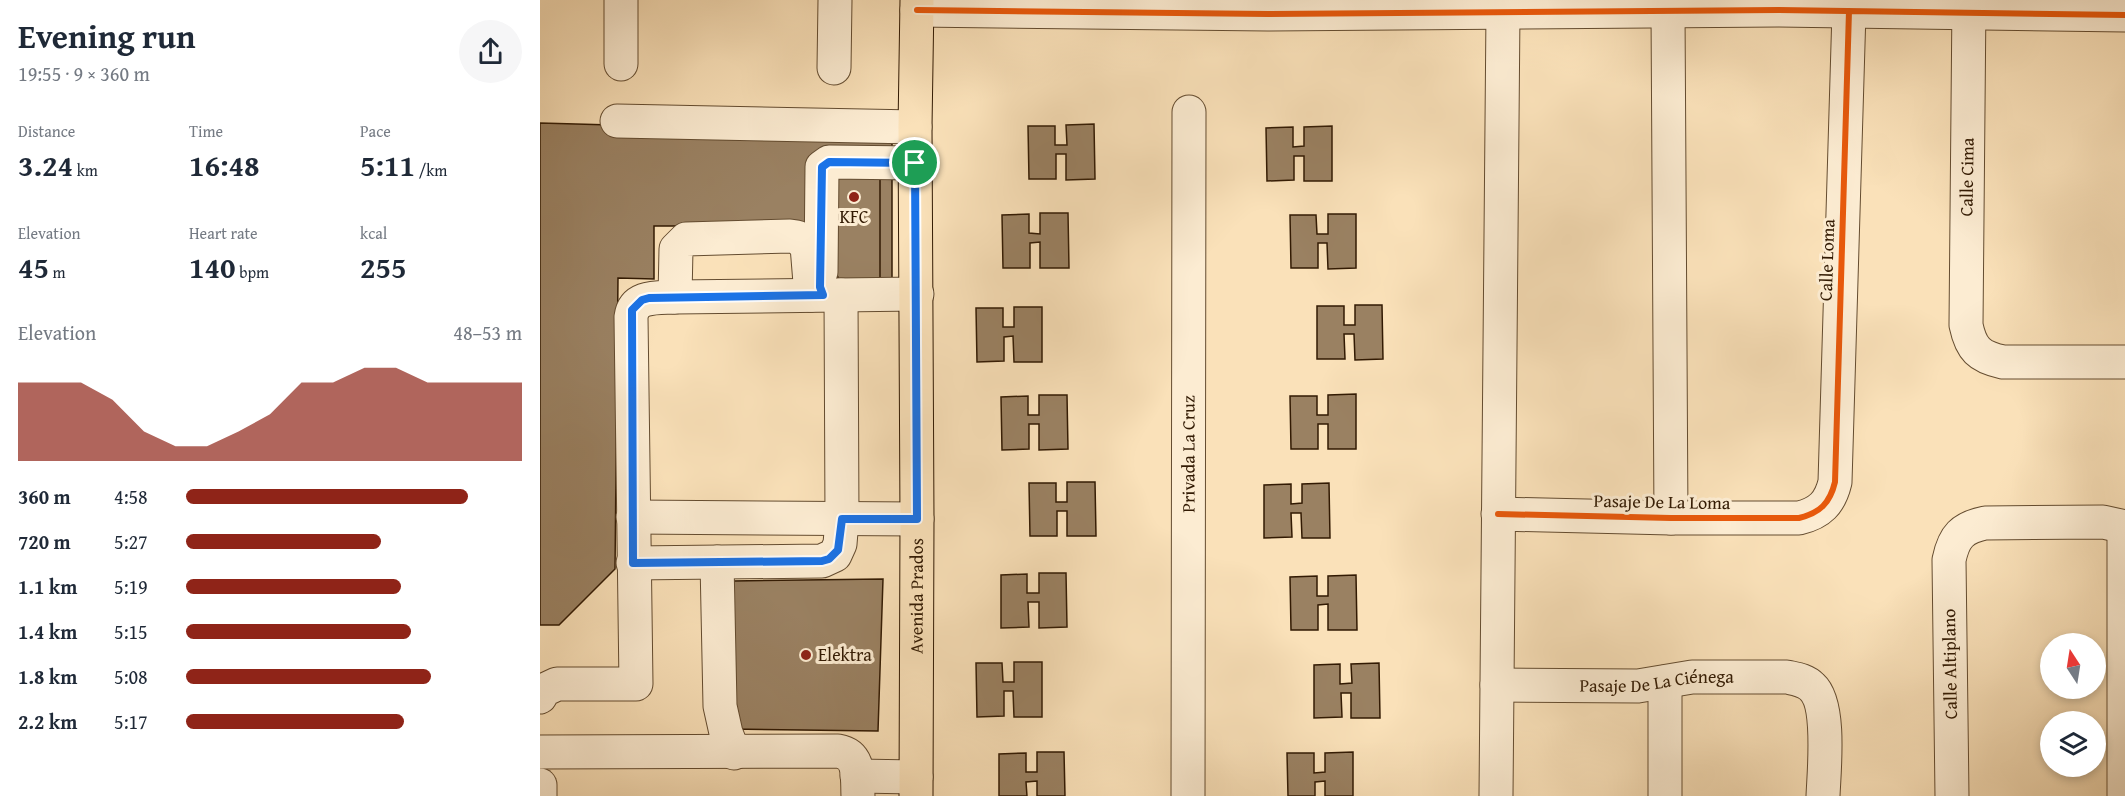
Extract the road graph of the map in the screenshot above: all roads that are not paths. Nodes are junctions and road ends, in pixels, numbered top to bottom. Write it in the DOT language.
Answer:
graph roads {
  1 [pos="621,0"];
  2 [pos="835,0"];
  3 [pos="917,5"];
  4 [pos="1614,5"];
  5 [pos="1779,5"];
  6 [pos="1440,6"];
  7 [pos="1095,7"];
  8 [pos="1268,7"];
  9 [pos="1969,7"];
  10 [pos="1503,11"];
  11 [pos="1668,11"];
  12 [pos="1850,11"];
  13 [pos="2125,15"];
  14 [pos="621,64"];
  15 [pos="834,68"];
  16 [pos="1189,112"];
  17 [pos="617,121"];
  18 [pos="915,127"];
  19 [pos="915,163"];
  20 [pos="917,294"];
  21 [pos="825,295"];
  22 [pos="675,297"];
  23 [pos="2125,363"];
  24 [pos="1824,507"];
  25 [pos="1498,514"];
  26 [pos="633,517"];
  27 [pos="1671,518"];
  28 [pos="842,519"];
  29 [pos="917,519"];
  30 [pos="2125,527"];
  31 [pos="717,562"];
  32 [pos="633,563"];
  33 [pos="1665,682"];
  34 [pos="1497,685"];
  35 [pos="540,697"];
  36 [pos="540,752"];
  37 [pos="734,753"];
  38 [pos="540,785"];
  39 [pos="857,786"];
  40 [pos="916,786"];
  41 [pos="540,796"];
  42 [pos="1188,796"];
  43 [pos="1496,796"];
  44 [pos="1665,796"];
  45 [pos="1823,796"];
  46 [pos="1952,796"];
  47 [pos="2124,796"];
  1 -- 14 [label="street"];
  2 -- 15 [label="street"];
  3 -- 7 [label="street"];
  3 -- 18 [label="main road, Avenida Prados"];
  4 -- 10 [label="street"];
  4 -- 11 [label="street"];
  5 -- 11 [label="street"];
  5 -- 12 [label="street"];
  6 -- 8 [label="street"];
  6 -- 10 [label="street"];
  7 -- 8 [label="street"];
  9 -- 12 [label="street"];
  9 -- 13 [label="street"];
  9 -- 23 [label="street, Calle Cima"];
  10 -- 25 [label="street"];
  11 -- 27 [label="street"];
  12 -- 24 [label="street, Calle Loma"];
  16 -- 42 [label="street, Privada La Cruz"];
  17 -- 18 [label="street"];
  18 -- 19 [label="main road, Avenida Prados"];
  19 -- 20 [label="main road, Avenida Prados"];
  19 -- 21 [label="street"];
  20 -- 21 [label="street"];
  20 -- 29 [label="main road, Avenida Prados"];
  21 -- 22 [label="street"];
  21 -- 22 [label="street"];
  21 -- 28 [label="street"];
  22 -- 26 [label="street"];
  24 -- 27 [label="street, Pasaje De La Loma"];
  25 -- 27 [label="street, Pasaje De La Loma"];
  25 -- 34 [label="street"];
  26 -- 28 [label="street"];
  26 -- 32 [label="street"];
  28 -- 29 [label="street"];
  28 -- 31 [label="street"];
  29 -- 40 [label="main road, Avenida Prados"];
  30 -- 46 [label="street, Calle Altiplano"];
  30 -- 47 [label="street"];
  31 -- 32 [label="street"];
  31 -- 37 [label="street"];
  32 -- 35 [label="street"];
  33 -- 34 [label="street, Pasaje De La Ciénega"];
  33 -- 44 [label="street"];
  33 -- 45 [label="street, Pasaje De La Ciénega"];
  34 -- 43 [label="street"];
  36 -- 37 [label="street"];
  37 -- 39 [label="street"];
  38 -- 41 [label="street"];
  39 -- 40 [label="street"];
}
